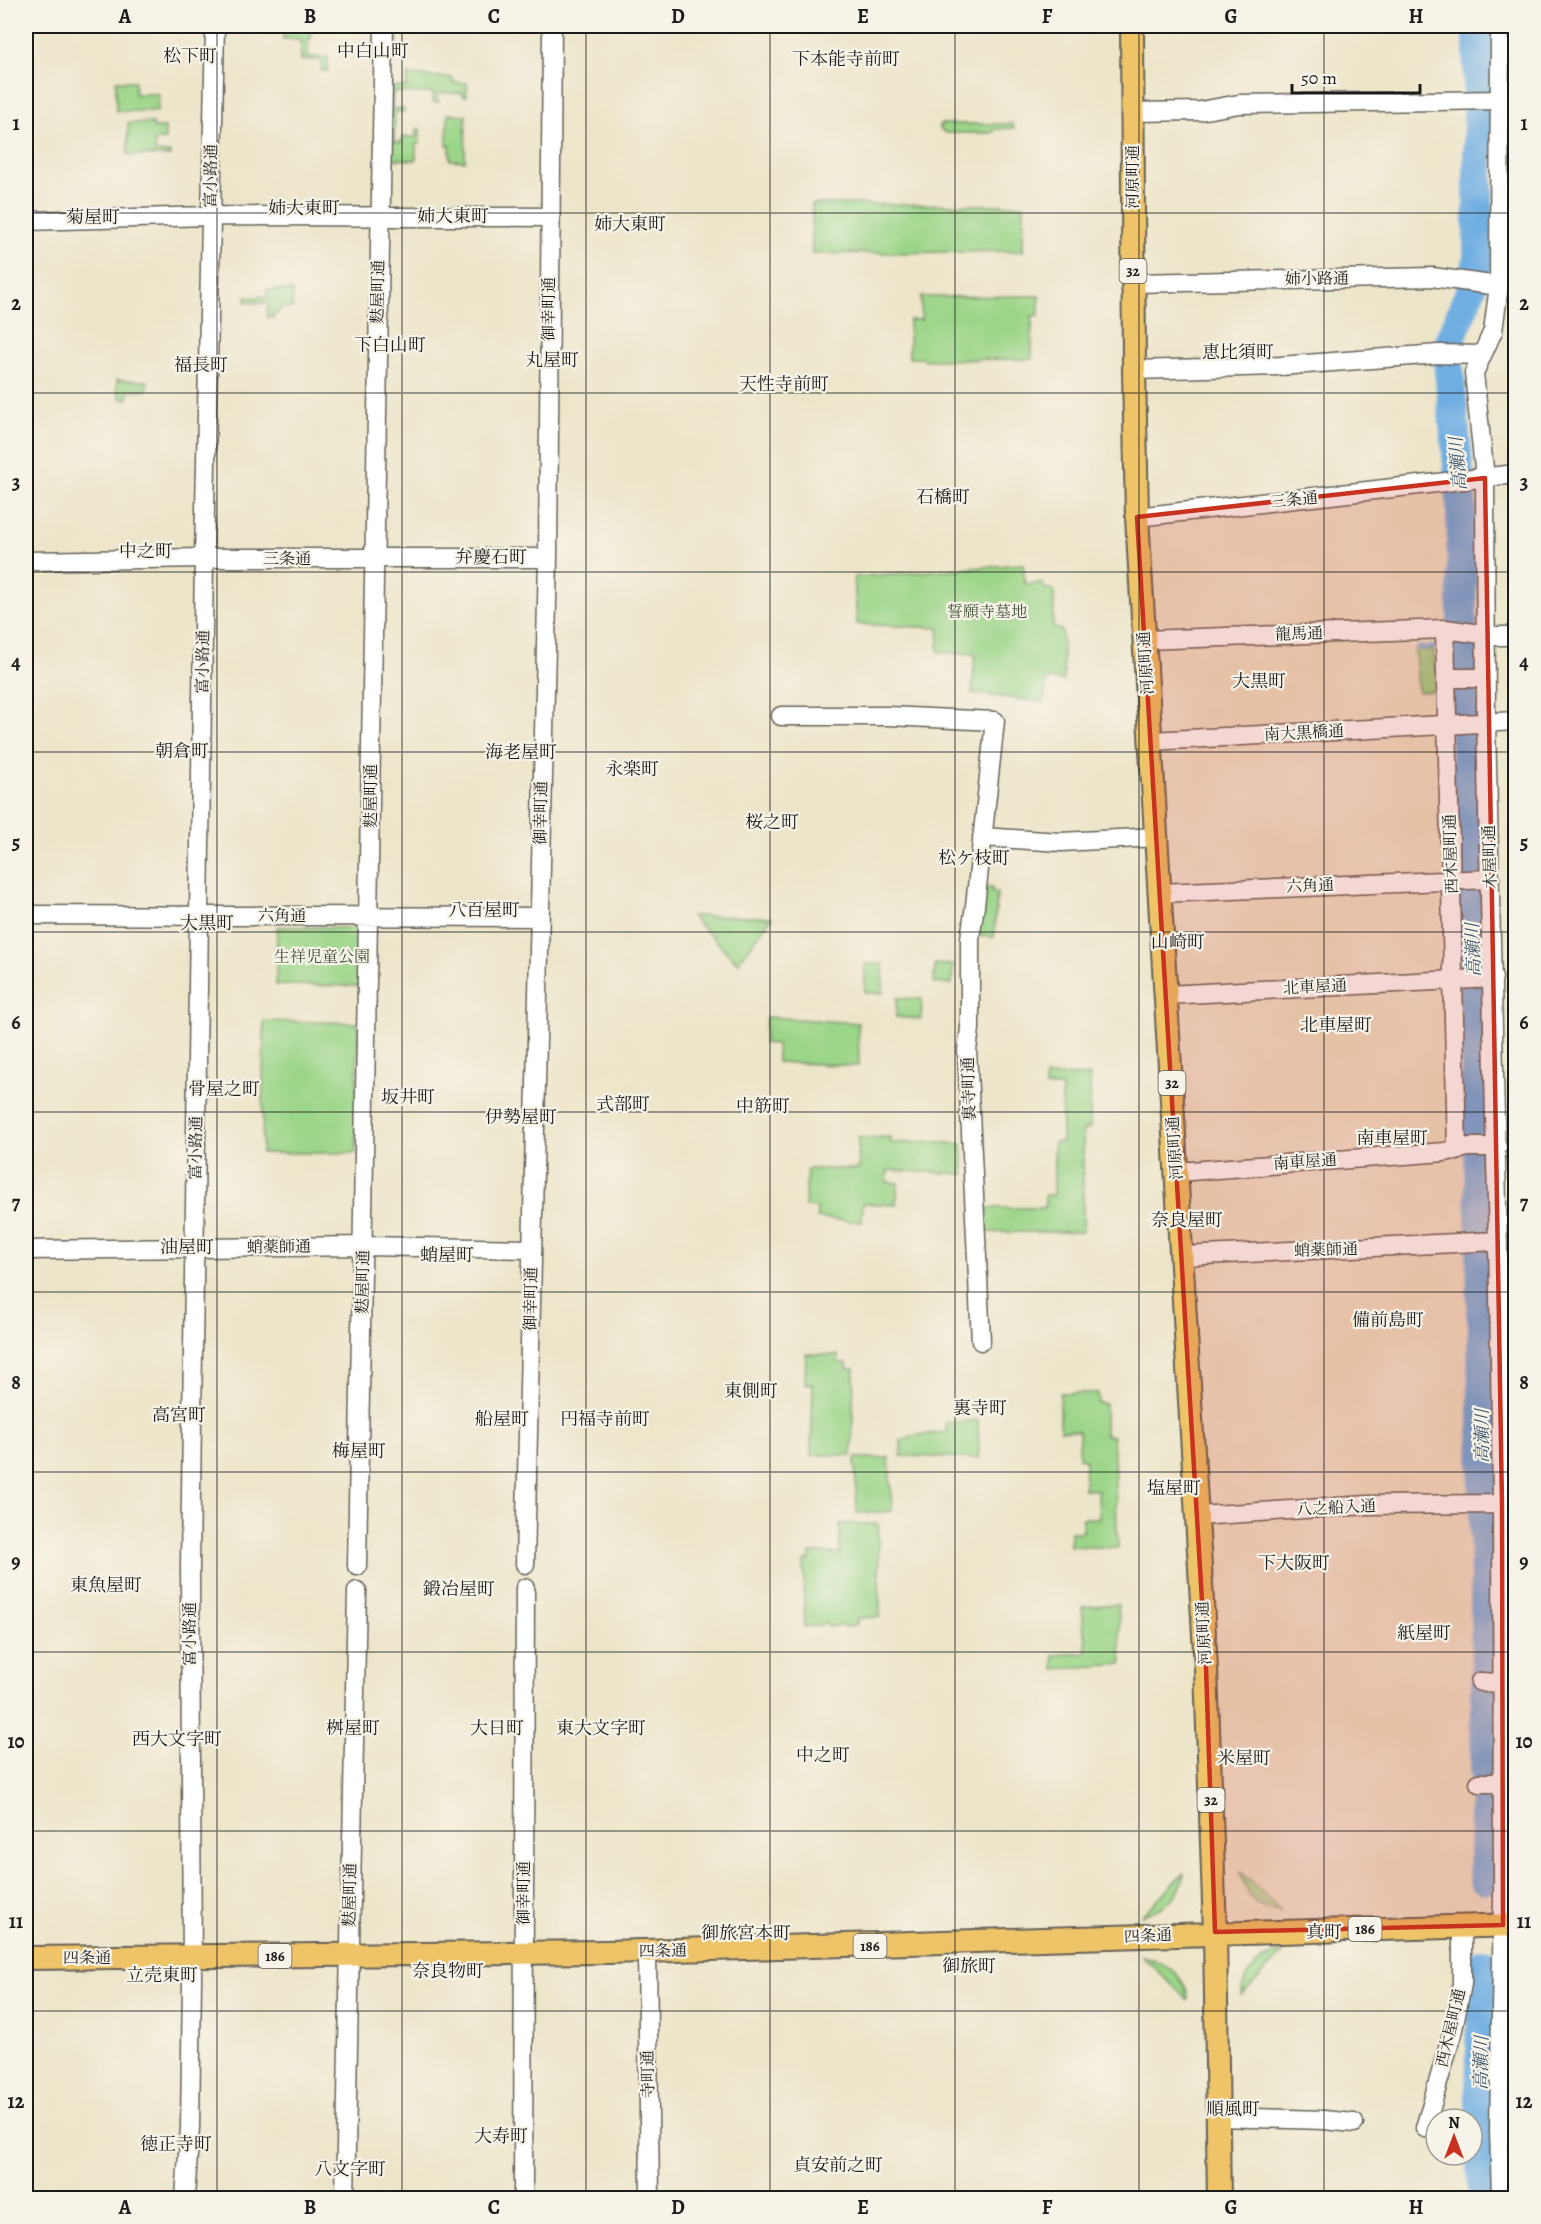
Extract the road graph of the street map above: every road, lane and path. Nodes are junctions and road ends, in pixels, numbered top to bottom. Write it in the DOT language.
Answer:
graph roads {
  1 [pos="215,26"];
  2 [pos="384,26"];
  3 [pos="552,26"];
  4 [pos="1132,26"];
  5 [pos="1500,26"];
  6 [pos="1486,100"];
  7 [pos="1132,112"];
  8 [pos="380,215"];
  9 [pos="210,216"];
  10 [pos="550,217"];
  11 [pos="26,220"];
  12 [pos="1133,283"];
  13 [pos="1492,285"];
  14 [pos="1482,355"];
  15 [pos="1134,370"];
  16 [pos="1515,474"];
  17 [pos="1477,479"];
  18 [pos="1137,517"];
  19 [pos="204,558"];
  20 [pos="548,558"];
  21 [pos="372,559"];
  22 [pos="26,561"];
  23 [pos="1449,630"];
  24 [pos="1479,634"];
  25 [pos="1515,636"];
  26 [pos="1145,640"];
  27 [pos="1451,678"];
  28 [pos="1480,678"];
  29 [pos="781,716"];
  30 [pos="1515,721"];
  31 [pos="1466,723"];
  32 [pos="1151,741"];
  33 [pos="982,837"];
  34 [pos="1156,837"];
  35 [pos="1456,879"];
  36 [pos="1486,879"];
  37 [pos="1160,893"];
  38 [pos="26,915"];
  39 [pos="199,916"];
  40 [pos="369,916"];
  41 [pos="539,917"];
  42 [pos="1473,979"];
  43 [pos="1166,995"];
  44 [pos="1477,1148"];
  45 [pos="1177,1172"];
  46 [pos="1485,1242"];
  47 [pos="364,1246"];
  48 [pos="194,1248"];
  49 [pos="532,1249"];
  50 [pos="26,1250"];
  51 [pos="1182,1256"];
  52 [pos="981,1341"];
  53 [pos="1482,1504"];
  54 [pos="1198,1516"];
  55 [pos="525,1564"];
  56 [pos="357,1566"];
  57 [pos="525,1588"];
  58 [pos="357,1591"];
  59 [pos="1509,1925"];
  60 [pos="1462,1926"];
  61 [pos="1215,1932"];
  62 [pos="646,1950"];
  63 [pos="525,1954"];
  64 [pos="349,1956"];
  65 [pos="192,1957"];
  66 [pos="26,1958"];
  67 [pos="1431,2107"];
  68 [pos="1218,2117"];
  69 [pos="1354,2123"];
  70 [pos="185,2199"];
  71 [pos="345,2199"];
  72 [pos="523,2199"];
  73 [pos="650,2199"];
  74 [pos="1219,2199"];
  75 [pos="1501,2199"];
  1 -- 9 [label="street, 富小路通"];
  2 -- 8 [label="street, 麩屋町通"];
  3 -- 10 [label="street, 御幸町通"];
  4 -- 7 [label="main road, 河原町通 / 32"];
  5 -- 6 [label="street, 木屋町通"];
  6 -- 7 [label="street"];
  6 -- 13 [label="street, 木屋町通"];
  7 -- 12 [label="main road, 河原町通 / 32"];
  8 -- 9 [label="street"];
  8 -- 10 [label="street"];
  8 -- 21 [label="street, 麩屋町通"];
  9 -- 11 [label="street"];
  9 -- 19 [label="street, 富小路通"];
  10 -- 20 [label="street, 御幸町通"];
  12 -- 13 [label="street, 姉小路通"];
  12 -- 15 [label="main road, 河原町通 / 32"];
  13 -- 14 [label="street, 木屋町通"];
  14 -- 15 [label="street"];
  14 -- 17 [label="street, 木屋町通"];
  15 -- 18 [label="main road, 河原町通 / 32"];
  16 -- 17 [label="street"];
  17 -- 18 [label="street, 三条通"];
  17 -- 24 [label="street, 木屋町通"];
  18 -- 26 [label="main road, 河原町通 / 32"];
  19 -- 21 [label="street, 三条通"];
  19 -- 22 [label="street, 三条通"];
  19 -- 39 [label="street, 富小路通"];
  20 -- 21 [label="street, 三条通"];
  20 -- 41 [label="street, 御幸町通"];
  21 -- 40 [label="street, 麩屋町通"];
  23 -- 24 [label="street, 龍馬通"];
  23 -- 26 [label="street, 龍馬通"];
  23 -- 27 [label="street, 西木屋町通"];
  24 -- 25 [label="street"];
  24 -- 28 [label="street, 木屋町通"];
  26 -- 32 [label="main road, 河原町通 / 32"];
  27 -- 28 [label="street"];
  27 -- 31 [label="street, 西木屋町通"];
  28 -- 31 [label="street, 木屋町通"];
  29 -- 33 [label="street, 裏寺町通"];
  30 -- 31 [label="street, 南大黒橋通"];
  31 -- 32 [label="street, 南大黒橋通"];
  31 -- 35 [label="street, 西木屋町通"];
  31 -- 36 [label="street, 木屋町通"];
  32 -- 34 [label="main road, 河原町通 / 32"];
  33 -- 34 [label="street"];
  33 -- 52 [label="street, 裏寺町通"];
  34 -- 37 [label="main road, 河原町通 / 32"];
  35 -- 36 [label="street, 六角通"];
  35 -- 37 [label="street, 六角通"];
  35 -- 42 [label="street, 西木屋町通"];
  36 -- 42 [label="street, 木屋町通"];
  37 -- 43 [label="main road, 河原町通 / 32"];
  38 -- 39 [label="street, 六角通"];
  39 -- 40 [label="street, 六角通"];
  39 -- 48 [label="street, 富小路通"];
  40 -- 41 [label="street, 六角通"];
  40 -- 47 [label="street, 麩屋町通"];
  41 -- 49 [label="street, 御幸町通"];
  42 -- 43 [label="street, 北車屋通"];
  42 -- 44 [label="street, 西木屋町通"];
  42 -- 44 [label="street, 木屋町通"];
  43 -- 45 [label="main road, 河原町通 / 32"];
  44 -- 45 [label="street, 南車屋通"];
  44 -- 46 [label="street, 木屋町通"];
  45 -- 51 [label="main road, 河原町通 / 32"];
  46 -- 51 [label="street, 蛸薬師通"];
  46 -- 53 [label="street, 木屋町通"];
  47 -- 48 [label="street, 蛸薬師通"];
  47 -- 49 [label="street, 蛸薬師通"];
  47 -- 56 [label="street, 麩屋町通"];
  48 -- 50 [label="street, 蛸薬師通"];
  48 -- 65 [label="street, 富小路通"];
  49 -- 55 [label="street, 御幸町通"];
  51 -- 54 [label="main road, 河原町通 / 32"];
  53 -- 54 [label="street, 八之船入通"];
  53 -- 59 [label="street, 木屋町通"];
  54 -- 61 [label="main road, 河原町通 / 32"];
  57 -- 63 [label="street, 御幸町通"];
  58 -- 64 [label="street, 麩屋町通"];
  59 -- 60 [label="main road, 四条通 / 186"];
  59 -- 75 [label="street, 木屋町通"];
  60 -- 61 [label="main road, 四条通 / 186"];
  60 -- 67 [label="street, 西木屋町通"];
  61 -- 62 [label="main road, 四条通 / 186"];
  61 -- 68 [label="main road, 河原町通 / 32"];
  62 -- 63 [label="main road, 四条通 / 186"];
  62 -- 73 [label="street, 寺町通"];
  63 -- 64 [label="main road, 四条通 / 186"];
  63 -- 72 [label="street, 御幸町通"];
  64 -- 65 [label="main road, 四条通 / 186"];
  64 -- 71 [label="street, 麩屋町通"];
  65 -- 66 [label="main road, 四条通 / 186"];
  65 -- 70 [label="street, 富小路通"];
  68 -- 69 [label="street"];
  68 -- 74 [label="main road, 河原町通 / 32"];
}
